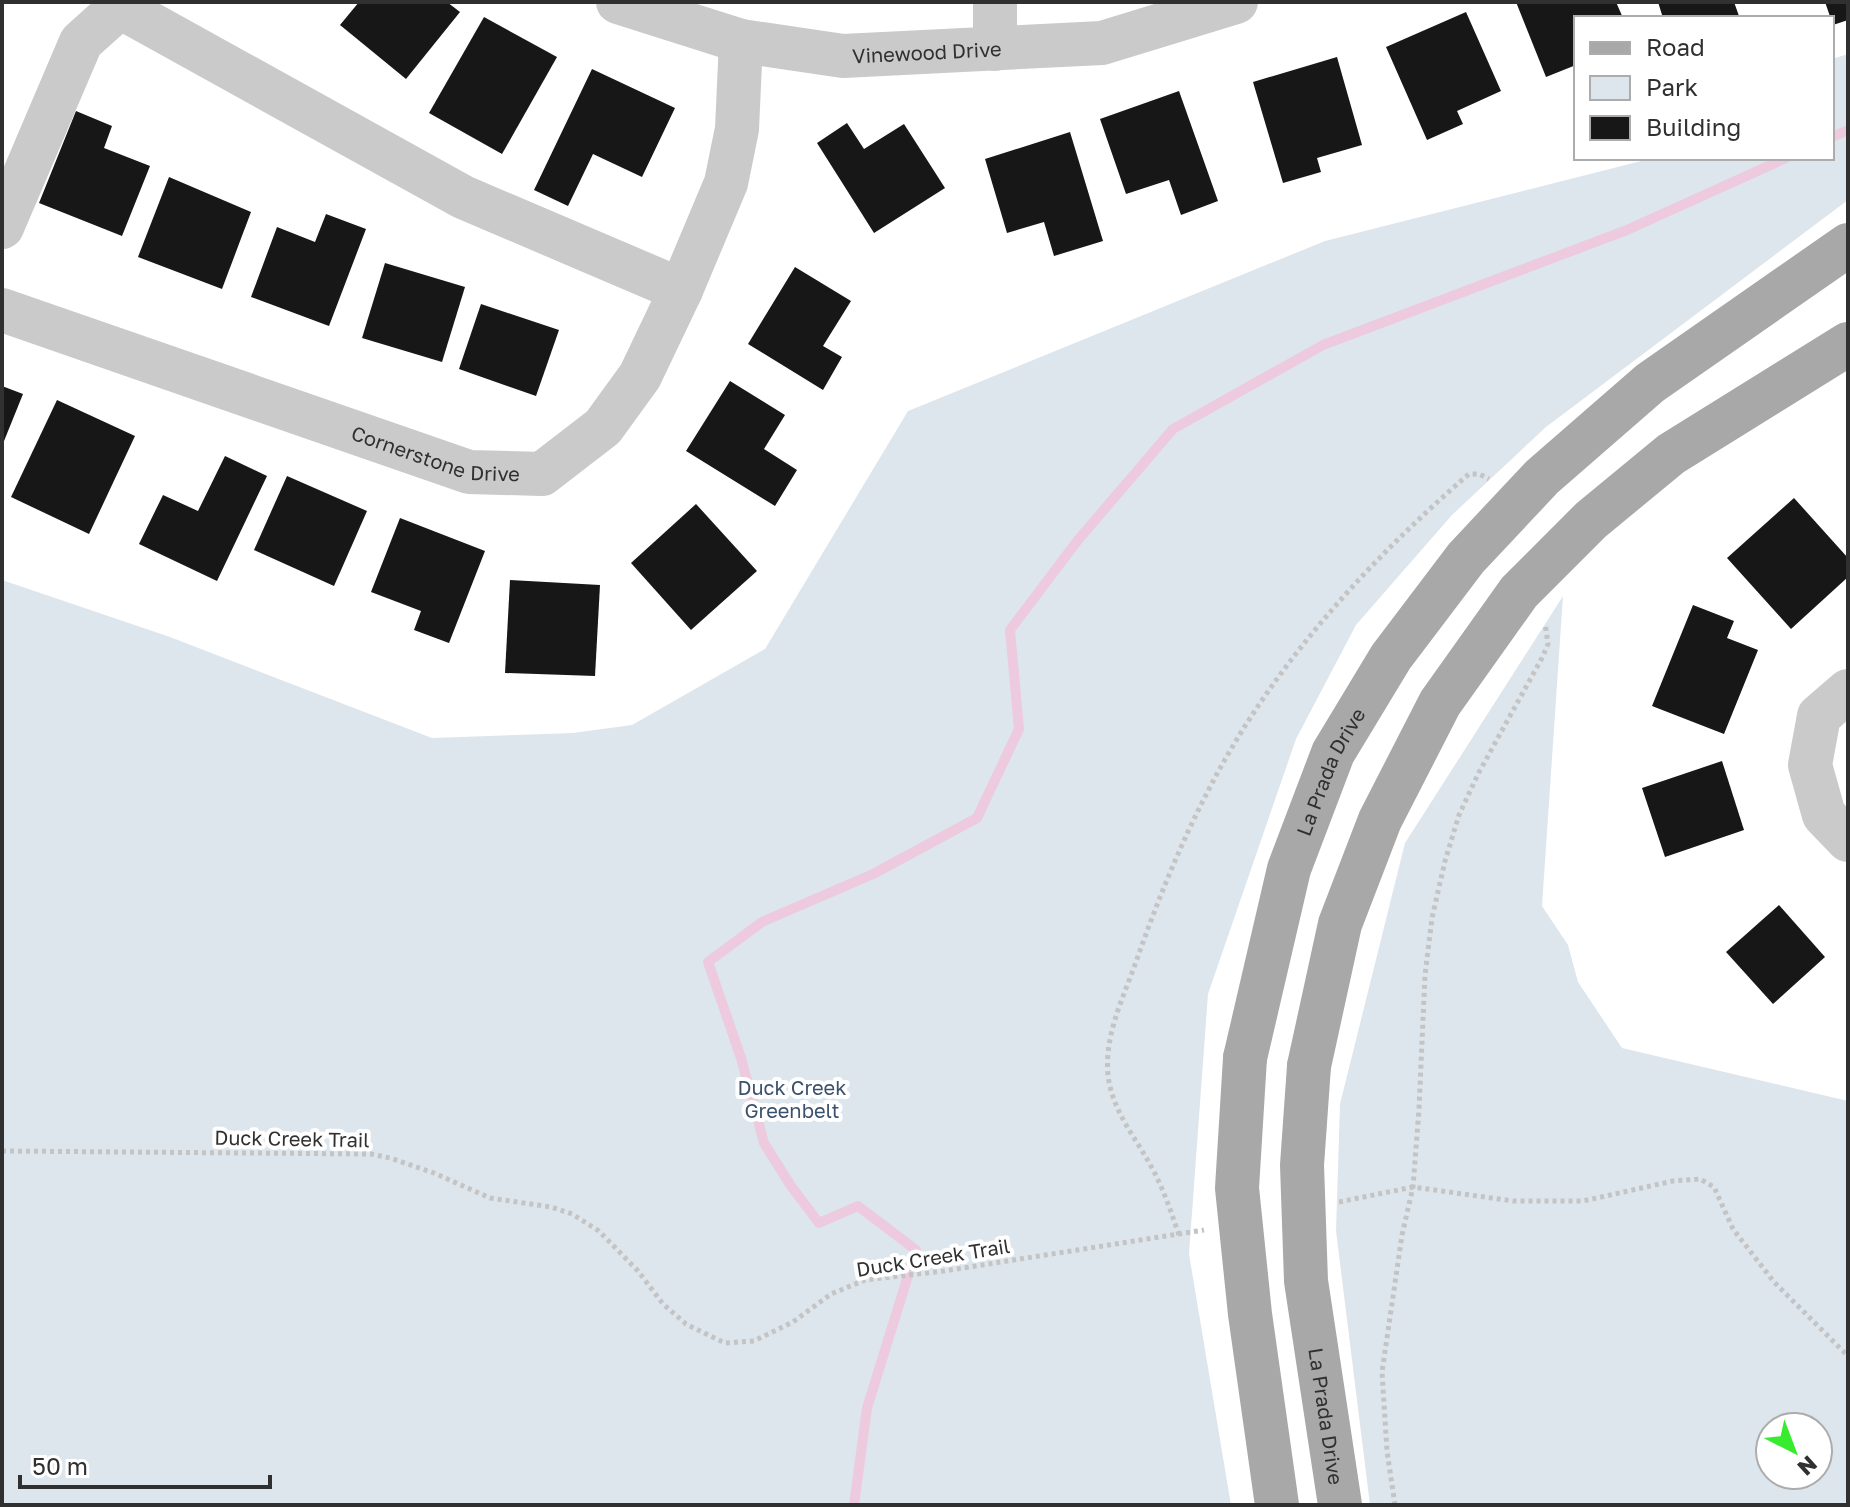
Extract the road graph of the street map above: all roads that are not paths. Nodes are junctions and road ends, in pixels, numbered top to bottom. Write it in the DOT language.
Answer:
graph roads {
  1 [pos="618,2"];
  2 [pos="995,2"];
  3 [pos="1236,2"];
  4 [pos="741,41"];
  5 [pos="995,49"];
  6 [pos="2,227"];
  7 [pos="1848,245"];
  8 [pos="681,290"];
  9 [pos="2,310"];
  10 [pos="1848,344"];
  11 [pos="1848,691"];
  12 [pos="1848,840"];
  13 [pos="1277,1505"];
  14 [pos="1340,1505"];
  1 -- 4 [label="street, Vinewood Drive"];
  2 -- 5 [label="street"];
  3 -- 5 [label="street, Vinewood Drive"];
  4 -- 5 [label="street, Vinewood Drive"];
  4 -- 8 [label="street, Cornerstone Drive"];
  6 -- 8 [label="street"];
  7 -- 13 [label="main road, La Prada Drive, bridge"];
  8 -- 9 [label="street, Cornerstone Drive"];
  10 -- 14 [label="main road, La Prada Drive, bridge"];
  11 -- 12 [label="street"];
}
